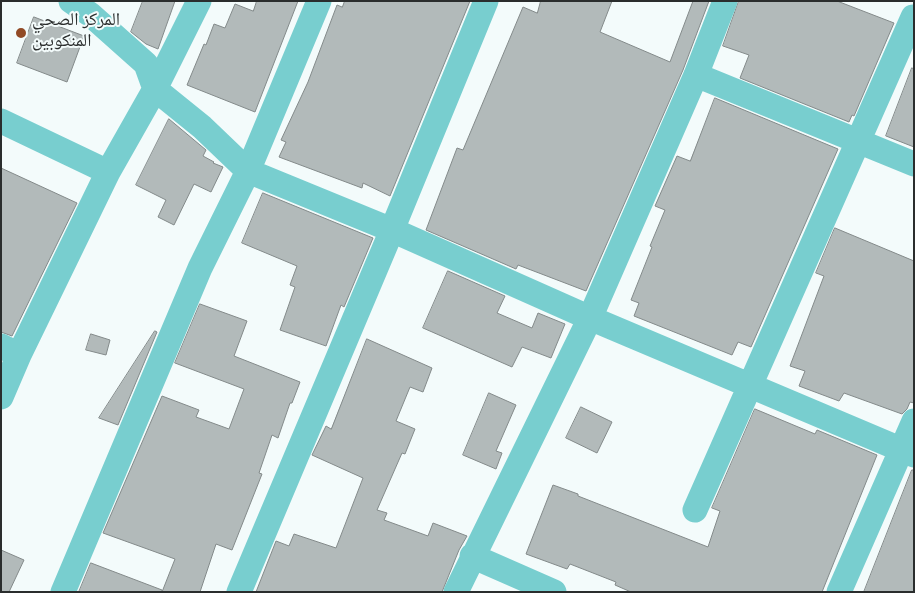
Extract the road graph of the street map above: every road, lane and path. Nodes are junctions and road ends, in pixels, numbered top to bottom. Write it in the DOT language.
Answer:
graph roads {
  1 [pos="199,1"];
  2 [pos="319,1"];
  3 [pos="486,1"];
  4 [pos="725,1"];
  5 [pos="86,6"];
  6 [pos="913,17"];
  7 [pos="696,75"];
  8 [pos="155,89"];
  9 [pos="1,121"];
  10 [pos="858,141"];
  11 [pos="914,164"];
  12 [pos="248,171"];
  13 [pos="108,172"];
  14 [pos="392,230"];
  15 [pos="590,318"];
  16 [pos="10,350"];
  17 [pos="750,386"];
  18 [pos="1,397"];
  19 [pos="914,421"];
  20 [pos="908,452"];
  21 [pos="695,510"];
  22 [pos="472,556"];
  23 [pos="63,592"];
  24 [pos="239,592"];
  25 [pos="456,592"];
  26 [pos="554,592"];
  27 [pos="839,592"];
  1 -- 8 [label="street"];
  2 -- 12 [label="street"];
  3 -- 14 [label="street"];
  4 -- 7 [label="street"];
  5 -- 8 [label="street"];
  6 -- 10 [label="street"];
  7 -- 10 [label="street"];
  7 -- 15 [label="street"];
  8 -- 12 [label="street"];
  8 -- 13 [label="street"];
  9 -- 13 [label="street"];
  10 -- 11 [label="street"];
  10 -- 17 [label="street"];
  12 -- 14 [label="street"];
  12 -- 23 [label="street"];
  13 -- 16 [label="street"];
  14 -- 15 [label="street"];
  14 -- 24 [label="street"];
  15 -- 17 [label="street"];
  15 -- 22 [label="street"];
  16 -- 18 [label="street"];
  17 -- 20 [label="street"];
  17 -- 21 [label="street"];
  19 -- 20 [label="street"];
  20 -- 27 [label="street"];
  22 -- 25 [label="street"];
  22 -- 26 [label="street"];
}
